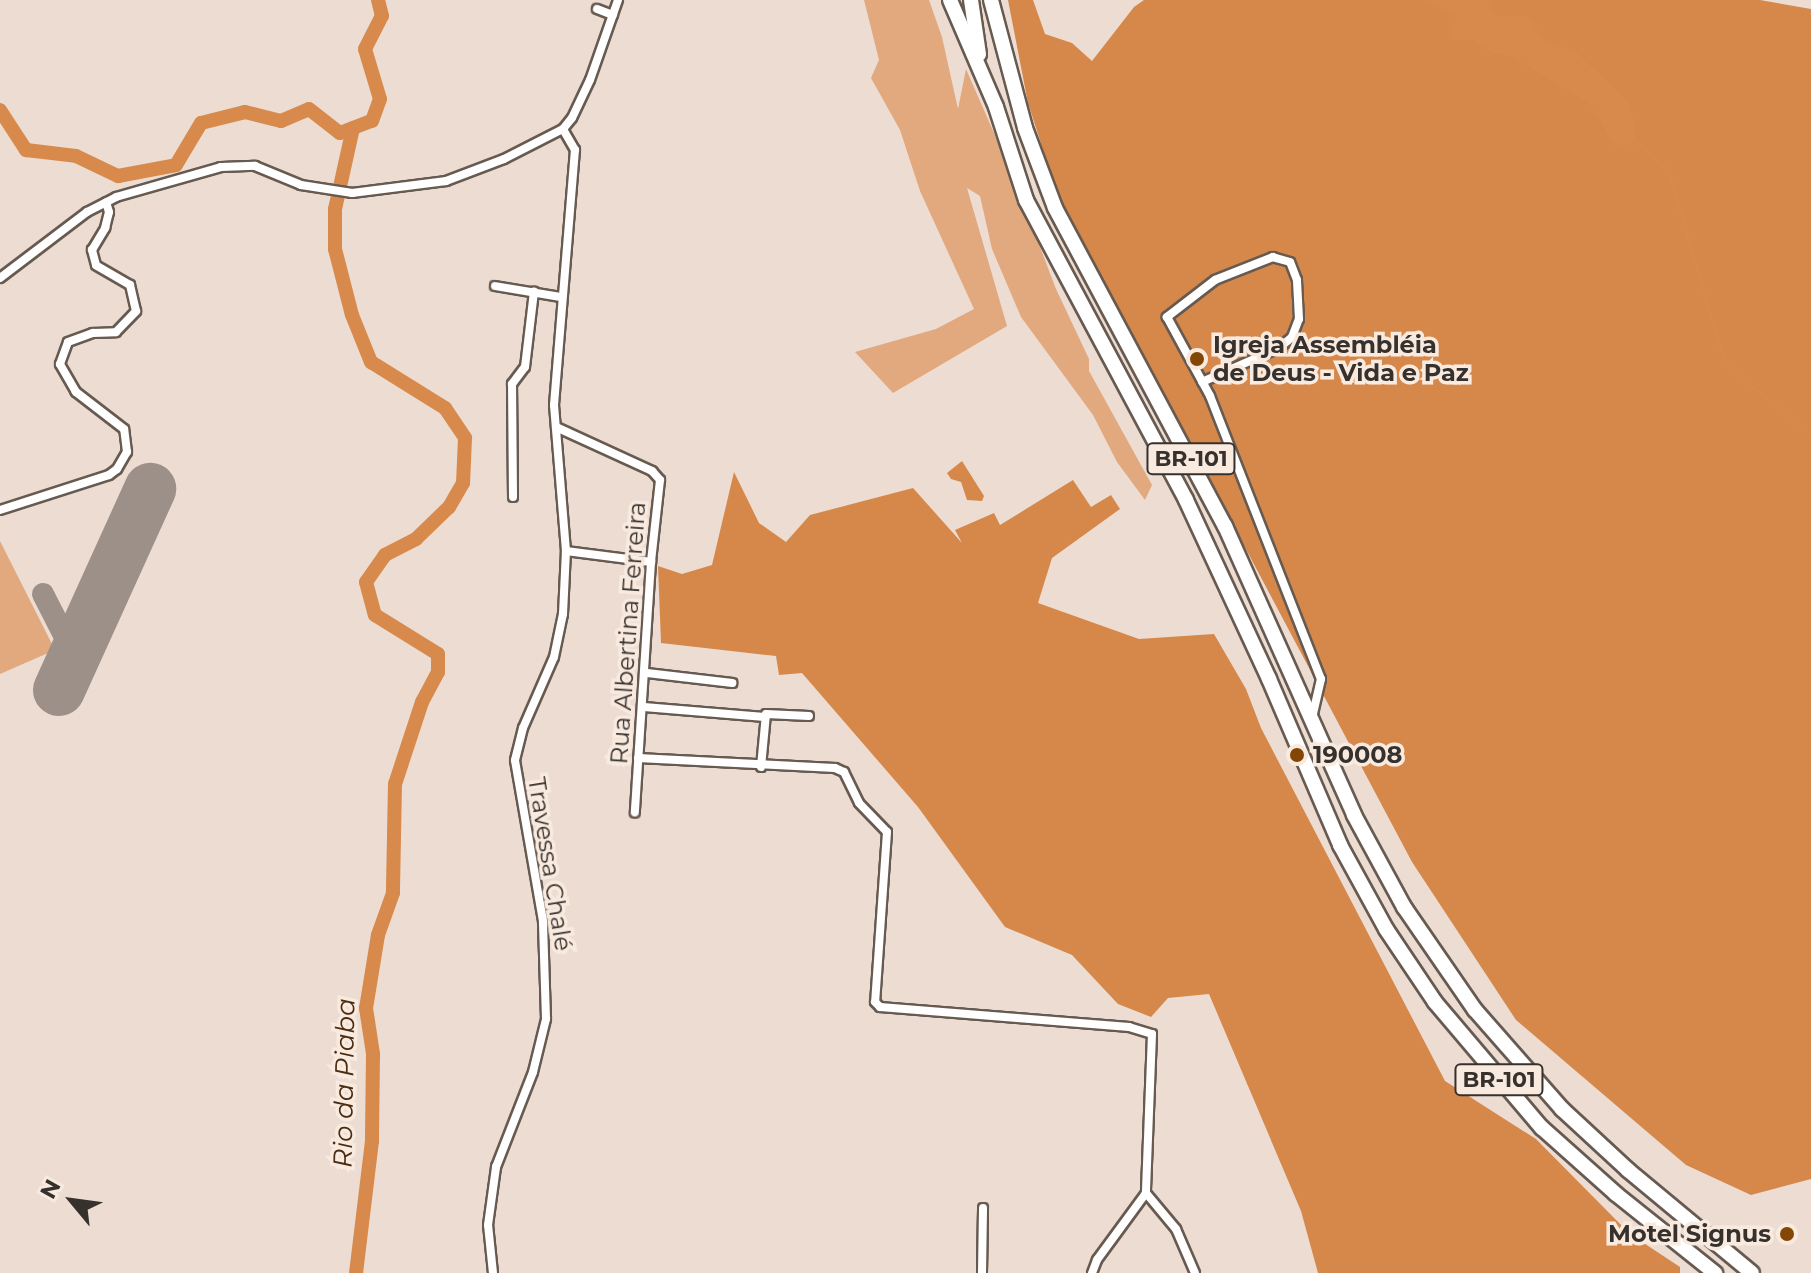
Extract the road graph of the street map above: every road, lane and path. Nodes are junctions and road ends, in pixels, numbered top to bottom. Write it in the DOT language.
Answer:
graph roads {
  1 [pos="618,0"];
  2 [pos="950,0"];
  3 [pos="971,0"];
  4 [pos="994,0"];
  5 [pos="597,9"];
  6 [pos="613,15"];
  7 [pos="981,70"];
  8 [pos="563,129"];
  9 [pos="106,202"];
  10 [pos="0,278"];
  11 [pos="495,286"];
  12 [pos="534,292"];
  13 [pos="561,297"];
  14 [pos="1202,382"];
  15 [pos="556,427"];
  16 [pos="513,497"];
  17 [pos="0,510"];
  18 [pos="566,551"];
  19 [pos="651,562"];
  20 [pos="647,673"];
  21 [pos="732,683"];
  22 [pos="644,707"];
  23 [pos="766,716"];
  24 [pos="809,716"];
  25 [pos="1311,718"];
  26 [pos="638,758"];
  27 [pos="761,767"];
  28 [pos="635,812"];
  29 [pos="1146,1193"];
  30 [pos="983,1208"];
  31 [pos="1704,1267"];
  32 [pos="493,1273"];
  33 [pos="982,1273"];
  34 [pos="1092,1273"];
  35 [pos="1195,1273"];
  36 [pos="1715,1273"];
  37 [pos="1752,1273"];
  1 -- 6 [label="street"];
  2 -- 7 [label="highway"];
  3 -- 7 [label="highway, BR-101"];
  4 -- 25 [label="highway, BR-101"];
  5 -- 6 [label="street"];
  6 -- 8 [label="street"];
  7 -- 31 [label="highway, BR-101"];
  8 -- 9 [label="street"];
  8 -- 13 [label="street, Travessa Chalé"];
  9 -- 10 [label="street"];
  9 -- 17 [label="street"];
  11 -- 12 [label="street"];
  12 -- 13 [label="street"];
  12 -- 16 [label="street"];
  13 -- 15 [label="street, Travessa Chalé"];
  14 -- 14 [label="street"];
  14 -- 25 [label="street"];
  15 -- 18 [label="street, Travessa Chalé"];
  15 -- 19 [label="street, Rua Albertina Ferreira"];
  18 -- 19 [label="street"];
  18 -- 32 [label="street, Travessa Chalé"];
  19 -- 20 [label="street, Rua Albertina Ferreira"];
  20 -- 21 [label="street"];
  20 -- 22 [label="street, Rua Albertina Ferreira"];
  22 -- 23 [label="street"];
  22 -- 26 [label="street, Rua Albertina Ferreira"];
  23 -- 24 [label="street"];
  23 -- 27 [label="street"];
  25 -- 37 [label="highway, BR-101"];
  26 -- 27 [label="street"];
  26 -- 28 [label="street, Rua Albertina Ferreira"];
  27 -- 29 [label="street"];
  29 -- 34 [label="street"];
  29 -- 35 [label="street"];
  30 -- 33 [label="street"];
  31 -- 36 [label="highway, BR-101"];
}
